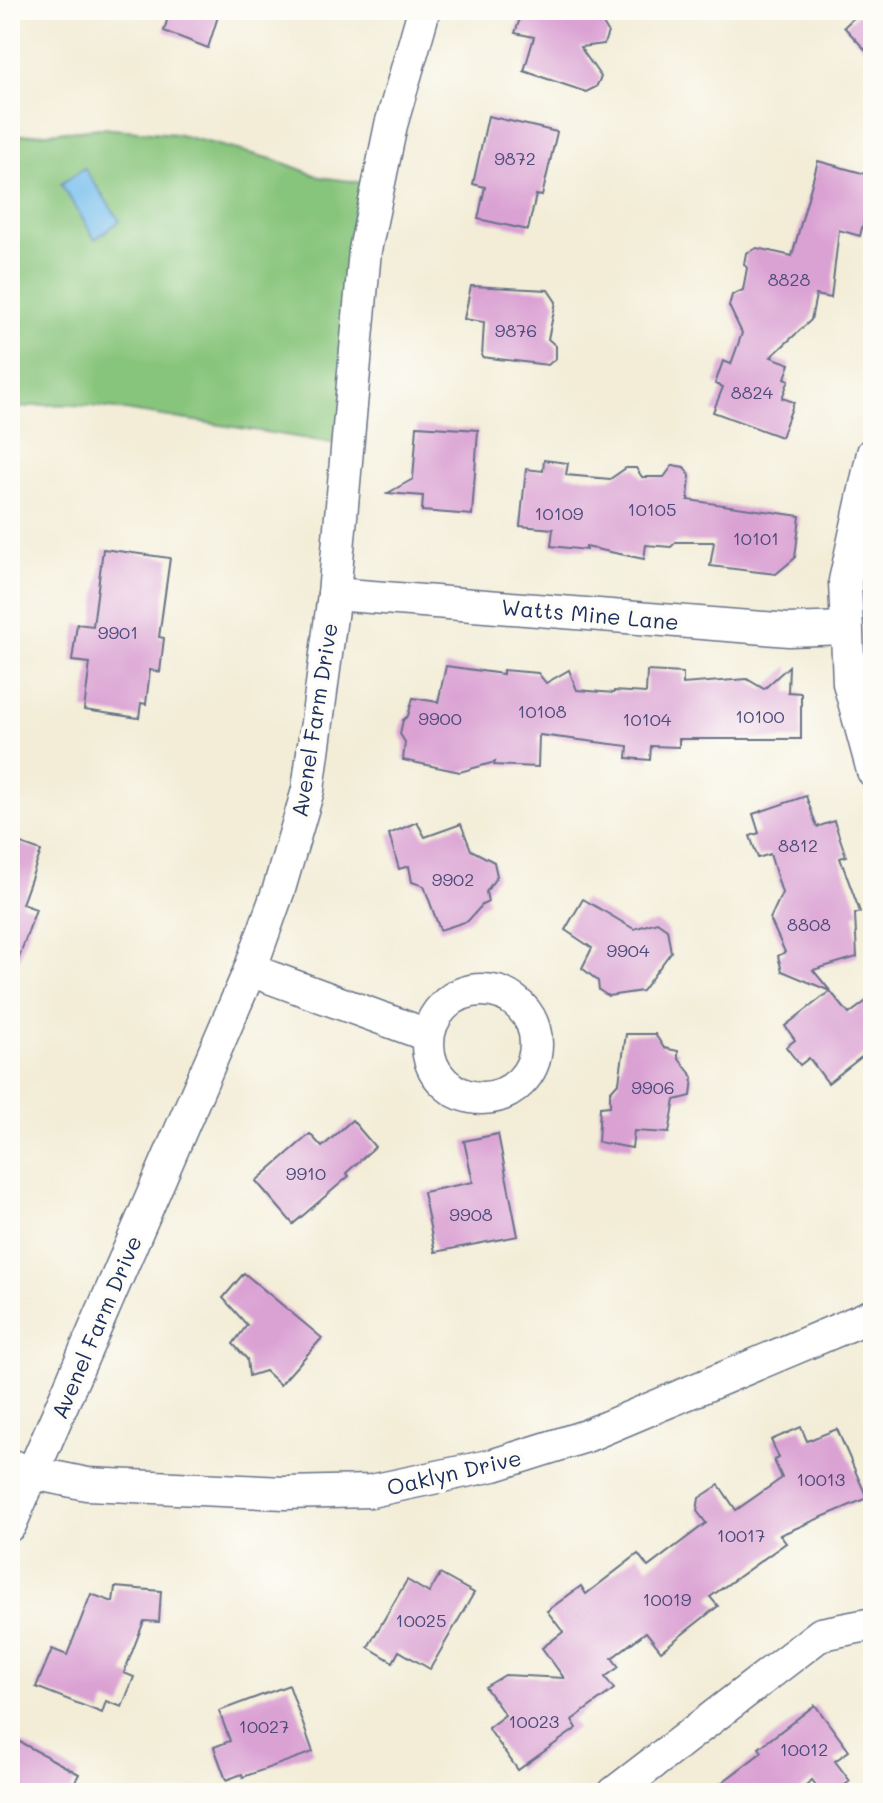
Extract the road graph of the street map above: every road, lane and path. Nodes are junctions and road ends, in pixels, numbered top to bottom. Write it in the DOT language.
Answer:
graph roads {
  1 [pos="424,10"];
  2 [pos="873,453"];
  3 [pos="334,594"];
  4 [pos="846,628"];
  5 [pos="873,771"];
  6 [pos="250,970"];
  7 [pos="427,1035"];
  8 [pos="873,1315"];
  9 [pos="22,1469"];
  10 [pos="10,1525"];
  11 [pos="873,1624"];
  12 [pos="614,1793"];
  1 -- 3 [label="street, Avenel Farm Drive"];
  2 -- 4 [label="street"];
  3 -- 4 [label="street, Watts Mine Lane"];
  3 -- 6 [label="street, Avenel Farm Drive"];
  4 -- 5 [label="street"];
  6 -- 7 [label="street"];
  6 -- 9 [label="street, Avenel Farm Drive"];
  8 -- 9 [label="street, Oaklyn Drive"];
  9 -- 10 [label="street, Avenel Farm Drive"];
  11 -- 12 [label="street"];
}
